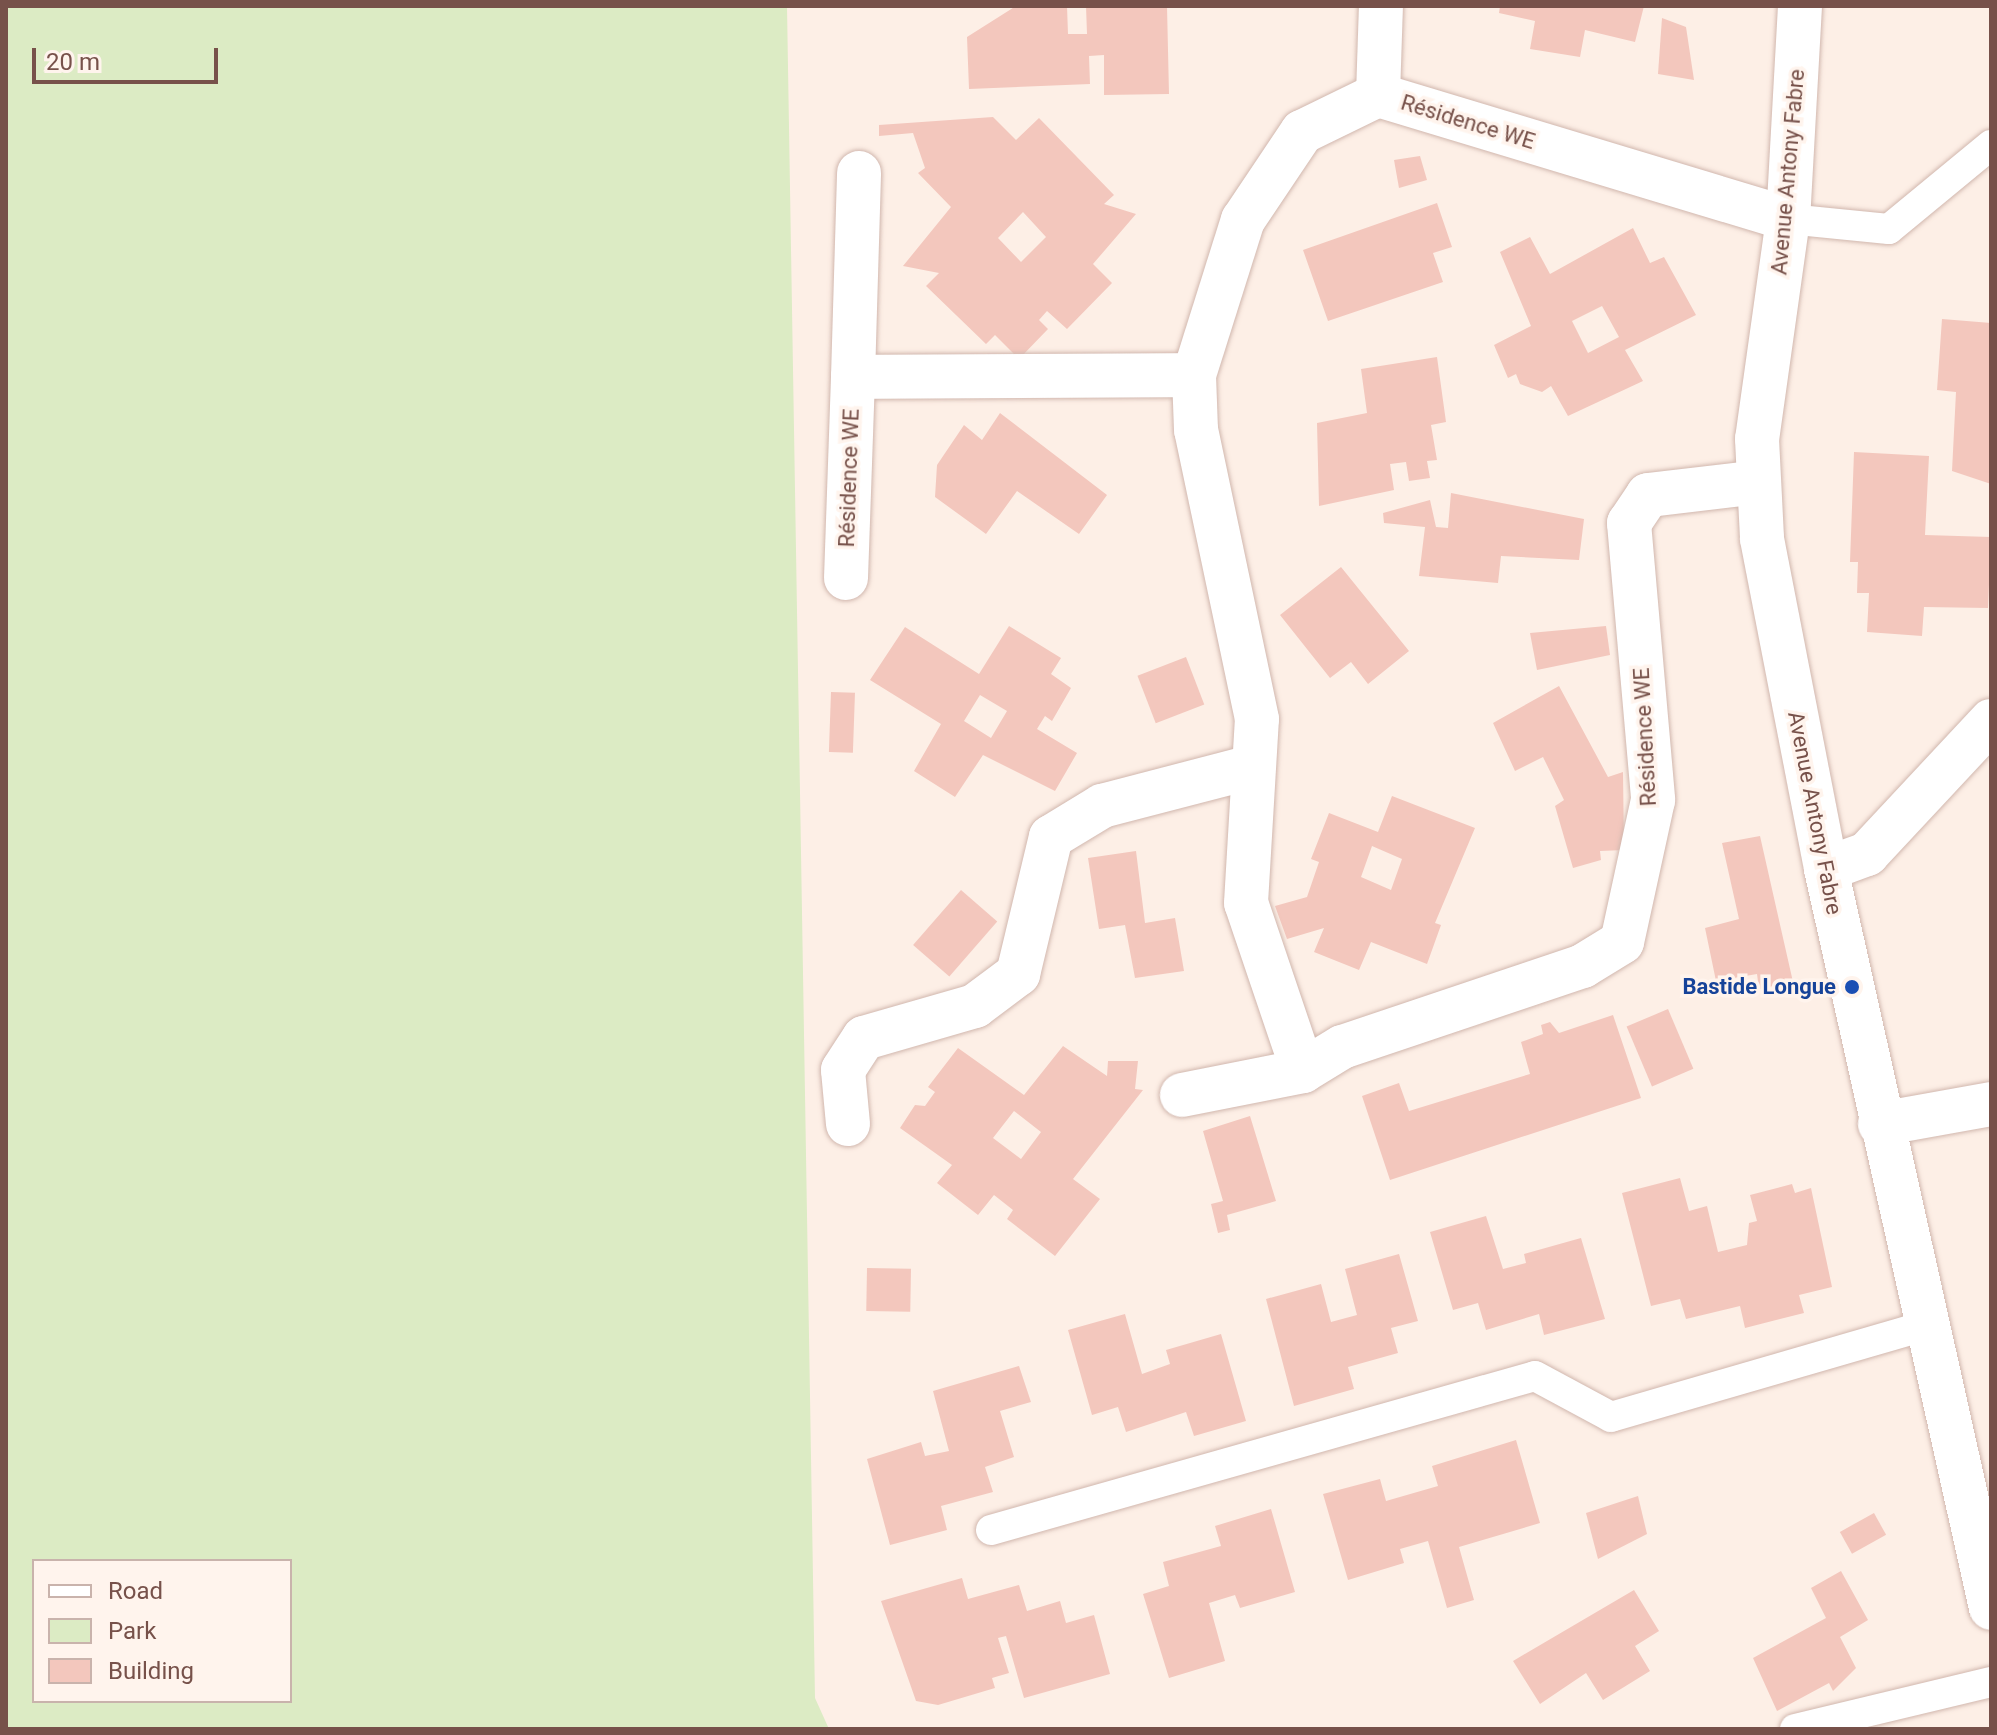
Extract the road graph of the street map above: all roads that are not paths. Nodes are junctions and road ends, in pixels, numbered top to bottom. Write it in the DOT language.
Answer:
graph roads {
  1 [pos="1381,6"];
  2 [pos="1800,6"];
  3 [pos="1378,95"];
  4 [pos="1991,145"];
  5 [pos="859,173"];
  6 [pos="1788,219"];
  7 [pos="1194,375"];
  8 [pos="853,377"];
  9 [pos="1759,482"];
  10 [pos="846,578"];
  11 [pos="1991,721"];
  12 [pos="1252,767"];
  13 [pos="1826,869"];
  14 [pos="1303,1071"];
  15 [pos="1182,1095"];
  16 [pos="1991,1104"];
  17 [pos="848,1124"];
  18 [pos="1880,1124"];
  19 [pos="1925,1326"];
  20 [pos="991,1530"];
  21 [pos="1991,1608"];
  22 [pos="1991,1682"];
  23 [pos="1795,1729"];
  1 -- 3 [label="street, Résidence WE"];
  2 -- 6 [label="street, Avenue Antony Fabre"];
  3 -- 6 [label="street, Résidence WE"];
  3 -- 7 [label="street, Résidence WE"];
  4 -- 6 [label="lane"];
  5 -- 8 [label="street, Résidence WE"];
  6 -- 9 [label="street, Avenue Antony Fabre"];
  7 -- 8 [label="street, Résidence WE"];
  7 -- 12 [label="street, Résidence WE"];
  8 -- 10 [label="street, Résidence WE"];
  9 -- 13 [label="street, Avenue Antony Fabre"];
  9 -- 14 [label="street, Résidence WE"];
  11 -- 13 [label="street"];
  12 -- 14 [label="street, Résidence WE"];
  12 -- 17 [label="street"];
  13 -- 18 [label="street, Avenue Antony Fabre"];
  14 -- 15 [label="street, Résidence WE"];
  16 -- 18 [label="street"];
  18 -- 19 [label="street, Avenue Antony Fabre"];
  19 -- 20 [label="lane"];
  19 -- 21 [label="street, Avenue Antony Fabre"];
  22 -- 23 [label="lane"];
}
